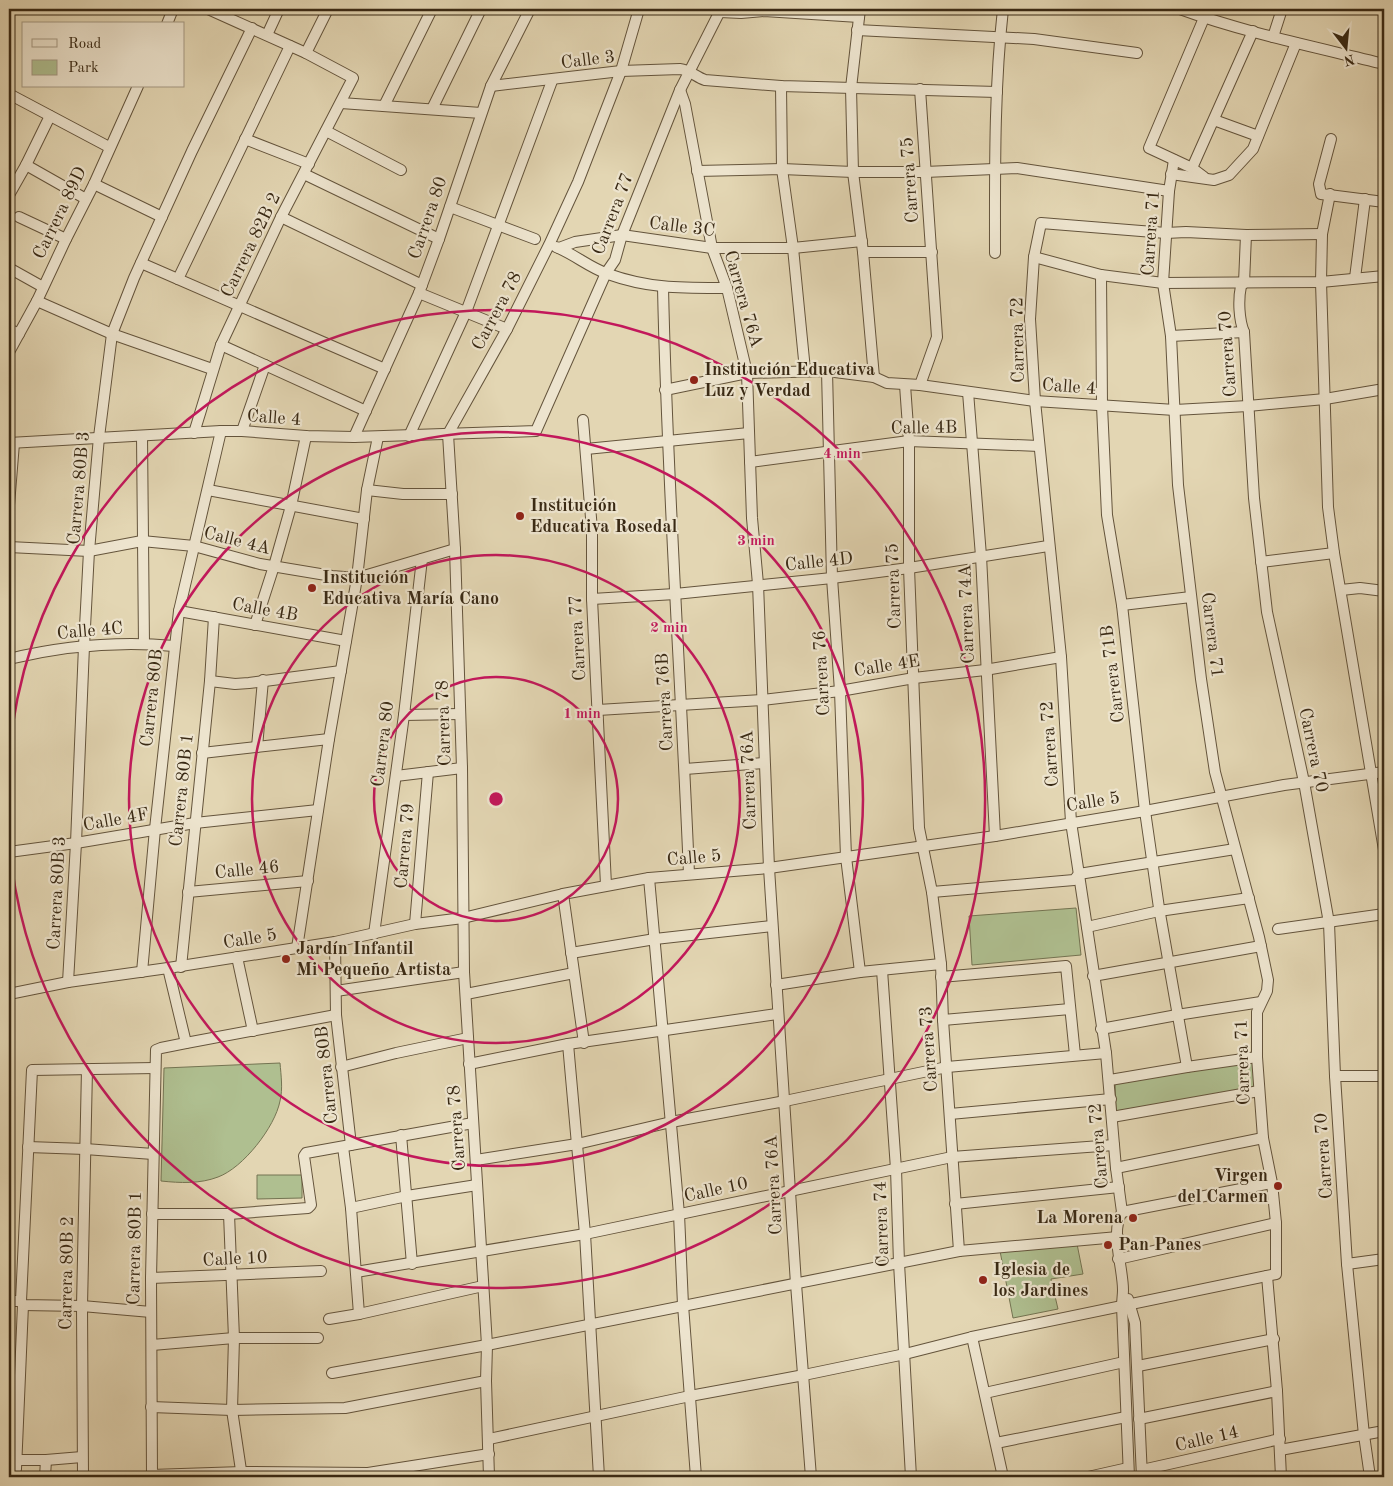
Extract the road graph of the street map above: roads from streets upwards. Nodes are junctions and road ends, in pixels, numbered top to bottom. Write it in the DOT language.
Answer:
graph roads {
  1 [pos="174,9"];
  2 [pos="208,9"];
  3 [pos="279,9"];
  4 [pos="328,9"];
  5 [pos="430,9"];
  6 [pos="481,9"];
  7 [pos="530,9"];
  8 [pos="639,9"];
  9 [pos="1003,9"];
  10 [pos="1180,9"];
  11 [pos="1282,9"];
  12 [pos="720,10"];
  13 [pos="226,12"];
  14 [pos="859,13"];
  15 [pos="1204,18"];
  16 [pos="167,22"];
  17 [pos="252,28"];
  18 [pos="857,30"];
  19 [pos="1253,32"];
  20 [pos="267,35"];
  21 [pos="1274,36"];
  22 [pos="1000,38"];
  23 [pos="1296,43"];
  24 [pos="290,46"];
  25 [pos="306,53"];
  26 [pos="1137,53"];
  27 [pos="1384,64"];
  28 [pos="621,71"];
  29 [pos="689,71"];
  30 [pos="552,80"];
  31 [pos="491,86"];
  32 [pos="780,86"];
  33 [pos="137,88"];
  34 [pos="851,88"];
  35 [pos="920,89"];
  36 [pos="680,90"];
  37 [pos="997,92"];
  38 [pos="9,94"];
  39 [pos="341,103"];
  40 [pos="384,106"];
  41 [pos="432,110"];
  42 [pos="481,113"];
  43 [pos="50,116"];
  44 [pos="1214,120"];
  45 [pos="326,131"];
  46 [pos="1258,136"];
  47 [pos="245,139"];
  48 [pos="1331,139"];
  49 [pos="110,147"];
  50 [pos="1174,160"];
  51 [pos="309,164"];
  52 [pos="26,165"];
  53 [pos="1192,168"];
  54 [pos="782,169"];
  55 [pos="995,169"];
  56 [pos="401,170"];
  57 [pos="697,171"];
  58 [pos="853,172"];
  59 [pos="925,172"];
  60 [pos="304,174"];
  61 [pos="1171,174"];
  62 [pos="1205,178"];
  63 [pos="94,184"];
  64 [pos="1169,191"];
  65 [pos="1330,194"];
  66 [pos="9,195"];
  67 [pos="1365,198"];
  68 [pos="86,199"];
  69 [pos="1384,202"];
  70 [pos="450,207"];
  71 [pos="19,217"];
  72 [pos="162,217"];
  73 [pos="281,217"];
  74 [pos="497,225"];
  75 [pos="1166,233"];
  76 [pos="1322,234"];
  77 [pos="622,235"];
  78 [pos="1246,235"];
  79 [pos="66,239"];
  80 [pos="439,239"];
  81 [pos="534,239"];
  82 [pos="862,241"];
  83 [pos="554,246"];
  84 [pos="712,248"];
  85 [pos="793,248"];
  86 [pos="863,252"];
  87 [pos="932,252"];
  88 [pos="995,253"];
  89 [pos="1034,257"];
  90 [pos="141,263"];
  91 [pos="9,268"];
  92 [pos="606,273"];
  93 [pos="1101,275"];
  94 [pos="1384,276"];
  95 [pos="1355,278"];
  96 [pos="178,279"];
  97 [pos="1244,282"];
  98 [pos="1321,282"];
  99 [pos="1163,283"];
  100 [pos="42,286"];
  101 [pos="663,287"];
  102 [pos="727,288"];
  103 [pos="421,289"];
  104 [pos="37,301"];
  105 [pos="239,306"];
  106 [pos="466,312"];
  107 [pos="9,329"];
  108 [pos="507,329"];
  109 [pos="1244,332"];
  110 [pos="19,334"];
  111 [pos="112,334"];
  112 [pos="1170,336"];
  113 [pos="221,345"];
  114 [pos="9,352"];
  115 [pos="266,365"];
  116 [pos="212,369"];
  117 [pos="385,369"];
  118 [pos="805,370"];
  119 [pos="827,371"];
  120 [pos="747,373"];
  121 [pos="874,377"];
  122 [pos="905,385"];
  123 [pos="920,385"];
  124 [pos="1384,389"];
  125 [pos="665,390"];
  126 [pos="968,392"];
  127 [pos="1325,399"];
  128 [pos="1035,401"];
  129 [pos="1102,406"];
  130 [pos="1248,406"];
  131 [pos="1175,410"];
  132 [pos="366,411"];
  133 [pos="583,420"];
  134 [pos="221,431"];
  135 [pos="242,431"];
  136 [pos="536,431"];
  137 [pos="194,433"];
  138 [pos="749,433"];
  139 [pos="448,434"];
  140 [pos="142,436"];
  141 [pos="306,436"];
  142 [pos="409,436"];
  143 [pos="354,437"];
  144 [pos="378,437"];
  145 [pos="99,438"];
  146 [pos="668,441"];
  147 [pos="909,441"];
  148 [pos="11,443"];
  149 [pos="971,444"];
  150 [pos="1040,446"];
  151 [pos="586,449"];
  152 [pos="830,452"];
  153 [pos="750,462"];
  154 [pos="208,490"];
  155 [pos="367,490"];
  156 [pos="452,494"];
  157 [pos="9,505"];
  158 [pos="291,506"];
  159 [pos="364,519"];
  160 [pos="142,541"];
  161 [pos="194,546"];
  162 [pos="1048,546"];
  163 [pos="9,547"];
  164 [pos="455,549"];
  165 [pos="89,551"];
  166 [pos="1334,553"];
  167 [pos="981,556"];
  168 [pos="422,559"];
  169 [pos="1261,562"];
  170 [pos="274,566"];
  171 [pos="909,568"];
  172 [pos="357,578"];
  173 [pos="832,578"];
  174 [pos="758,584"];
  175 [pos="1340,590"];
  176 [pos="1384,591"];
  177 [pos="675,594"];
  178 [pos="1191,597"];
  179 [pos="592,599"];
  180 [pos="1122,605"];
  181 [pos="179,611"];
  182 [pos="214,617"];
  183 [pos="255,625"];
  184 [pos="346,641"];
  185 [pos="144,644"];
  186 [pos="84,646"];
  187 [pos="174,646"];
  188 [pos="1061,658"];
  189 [pos="9,659"];
  190 [pos="985,670"];
  191 [pos="341,671"];
  192 [pos="914,678"];
  193 [pos="262,680"];
  194 [pos="210,681"];
  195 [pos="840,691"];
  196 [pos="762,700"];
  197 [pos="682,705"];
  198 [pos="598,710"];
  199 [pos="460,714"];
  200 [pos="404,715"];
  201 [pos="329,740"];
  202 [pos="258,747"];
  203 [pos="202,753"];
  204 [pos="764,763"];
  205 [pos="462,768"];
  206 [pos="685,769"];
  207 [pos="428,772"];
  208 [pos="1384,772"];
  209 [pos="1372,774"];
  210 [pos="396,776"];
  211 [pos="1304,782"];
  212 [pos="1221,797"];
  213 [pos="318,810"];
  214 [pos="1145,811"];
  215 [pos="1071,822"];
  216 [pos="195,823"];
  217 [pos="155,829"];
  218 [pos="994,836"];
  219 [pos="76,843"];
  220 [pos="922,845"];
  221 [pos="1236,849"];
  222 [pos="1384,850"];
  223 [pos="9,852"];
  224 [pos="846,857"];
  225 [pos="1152,861"];
  226 [pos="769,868"];
  227 [pos="689,874"];
  228 [pos="1079,874"];
  229 [pos="649,878"];
  230 [pos="308,881"];
  231 [pos="606,885"];
  232 [pos="188,892"];
  233 [pos="932,892"];
  234 [pos="563,894"];
  235 [pos="1249,898"];
  236 [pos="1159,911"];
  237 [pos="1384,914"];
  238 [pos="464,918"];
  239 [pos="1329,923"];
  240 [pos="415,924"];
  241 [pos="772,926"];
  242 [pos="1087,927"];
  243 [pos="1278,929"];
  244 [pos="374,934"];
  245 [pos="655,939"];
  246 [pos="335,942"];
  247 [pos="1261,946"];
  248 [pos="297,948"];
  249 [pos="571,954"];
  250 [pos="237,957"];
  251 [pos="1168,962"];
  252 [pos="941,964"];
  253 [pos="181,966"];
  254 [pos="168,968"];
  255 [pos="882,970"];
  256 [pos="142,972"];
  257 [pos="464,972"];
  258 [pos="860,972"];
  259 [pos="574,973"];
  260 [pos="1093,976"];
  261 [pos="940,977"];
  262 [pos="68,982"];
  263 [pos="776,985"];
  264 [pos="336,991"];
  265 [pos="9,994"];
  266 [pos="466,994"];
  267 [pos="1261,1002"];
  268 [pos="1070,1009"];
  269 [pos="777,1014"];
  270 [pos="336,1015"];
  271 [pos="1177,1015"];
  272 [pos="943,1020"];
  273 [pos="1101,1029"];
  274 [pos="253,1031"];
  275 [pos="663,1031"];
  276 [pos="468,1038"];
  277 [pos="186,1042"];
  278 [pos="584,1043"];
  279 [pos="568,1044"];
  280 [pos="1106,1053"];
  281 [pos="1075,1055"];
  282 [pos="1257,1057"];
  283 [pos="469,1064"];
  284 [pos="947,1066"];
  285 [pos="341,1067"];
  286 [pos="1187,1067"];
  287 [pos="87,1068"];
  288 [pos="155,1068"];
  289 [pos="1335,1076"];
  290 [pos="1384,1076"];
  291 [pos="890,1078"];
  292 [pos="1110,1080"];
  293 [pos="1258,1091"];
  294 [pos="1111,1099"];
  295 [pos="785,1101"];
  296 [pos="950,1114"];
  297 [pos="1112,1117"];
  298 [pos="473,1122"];
  299 [pos="671,1122"];
  300 [pos="401,1135"];
  301 [pos="1263,1138"];
  302 [pos="576,1144"];
  303 [pos="1114,1145"];
  304 [pos="347,1146"];
  305 [pos="28,1147"];
  306 [pos="85,1149"];
  307 [pos="153,1154"];
  308 [pos="952,1157"];
  309 [pos="476,1160"];
  310 [pos="1116,1168"];
  311 [pos="896,1169"];
  312 [pos="1272,1182"];
  313 [pos="477,1185"];
  314 [pos="1119,1187"];
  315 [pos="791,1191"];
  316 [pos="407,1196"];
  317 [pos="955,1204"];
  318 [pos="351,1208"];
  319 [pos="1122,1212"];
  320 [pos="152,1214"];
  321 [pos="230,1214"];
  322 [pos="679,1214"];
  323 [pos="1276,1224"];
  324 [pos="585,1234"];
  325 [pos="1118,1237"];
  326 [pos="959,1251"];
  327 [pos="480,1252"];
  328 [pos="1118,1259"];
  329 [pos="1384,1259"];
  330 [pos="899,1263"];
  331 [pos="412,1264"];
  332 [pos="1347,1264"];
  333 [pos="321,1271"];
  334 [pos="356,1272"];
  335 [pos="232,1275"];
  336 [pos="1272,1275"];
  337 [pos="151,1278"];
  338 [pos="796,1284"];
  339 [pos="483,1286"];
  340 [pos="9,1301"];
  341 [pos="22,1303"];
  342 [pos="684,1305"];
  343 [pos="1126,1305"];
  344 [pos="82,1306"];
  345 [pos="151,1312"];
  346 [pos="359,1314"];
  347 [pos="329,1319"];
  348 [pos="589,1325"];
  349 [pos="972,1337"];
  350 [pos="234,1338"];
  351 [pos="318,1338"];
  352 [pos="1274,1339"];
  353 [pos="152,1345"];
  354 [pos="487,1345"];
  355 [pos="905,1354"];
  356 [pos="1124,1362"];
  357 [pos="1138,1366"];
  358 [pos="332,1372"];
  359 [pos="804,1375"];
  360 [pos="486,1381"];
  361 [pos="1277,1391"];
  362 [pos="985,1393"];
  363 [pos="690,1396"];
  364 [pos="151,1407"];
  365 [pos="232,1410"];
  366 [pos="1126,1417"];
  367 [pos="595,1418"];
  368 [pos="1140,1419"];
  369 [pos="1384,1431"];
  370 [pos="1364,1435"];
  371 [pos="489,1439"];
  372 [pos="996,1443"];
  373 [pos="1280,1444"];
  374 [pos="489,1454"];
  375 [pos="82,1457"];
  376 [pos="46,1460"];
  377 [pos="13,1466"];
  378 [pos="1129,1473"];
  379 [pos="1142,1474"];
  380 [pos="242,1475"];
  381 [pos="368,1475"];
  382 [pos="152,1476"];
  383 [pos="45,1477"];
  384 [pos="82,1477"];
  385 [pos="489,1477"];
  386 [pos="599,1477"];
  387 [pos="696,1477"];
  388 [pos="811,1477"];
  389 [pos="911,1477"];
  390 [pos="1003,1477"];
  391 [pos="1088,1477"];
  392 [pos="1281,1477"];
  393 [pos="1370,1477"];
  1 -- 16 [label="street"];
  2 -- 13 [label="street"];
  3 -- 20 [label="street"];
  4 -- 25 [label="street"];
  5 -- 40 [label="street"];
  6 -- 41 [label="street"];
  7 -- 31 [label="street, Carrera 80"];
  8 -- 28 [label="street, Carrera 78"];
  9 -- 22 [label="street"];
  10 -- 15 [label="street"];
  11 -- 21 [label="street"];
  12 -- 14 [label="street"];
  12 -- 29 [label="street, Carrera 77"];
  13 -- 17 [label="street"];
  14 -- 18 [label="street"];
  15 -- 19 [label="street"];
  15 -- 50 [label="street"];
  17 -- 20 [label="street"];
  17 -- 72 [label="street, Carrera 80B 3"];
  18 -- 22 [label="street"];
  18 -- 34 [label="street"];
  19 -- 21 [label="street"];
  19 -- 44 [label="street"];
  20 -- 24 [label="street"];
  21 -- 23 [label="street"];
  22 -- 26 [label="street"];
  22 -- 37 [label="street"];
  23 -- 27 [label="street"];
  23 -- 46 [label="street"];
  24 -- 25 [label="street"];
  24 -- 47 [label="street"];
  25 -- 39 [label="street, Carrera 82B 2"];
  28 -- 29 [label="street, Calle 3"];
  28 -- 30 [label="street, Calle 3"];
  28 -- 83 [label="street, Carrera 78"];
  29 -- 32 [label="street, Calle 3"];
  29 -- 36 [label="street, Carrera 77"];
  30 -- 31 [label="street, Calle 3"];
  30 -- 74 [label="street"];
  31 -- 42 [label="street, Carrera 80"];
  32 -- 34 [label="street, Calle 3"];
  32 -- 54 [label="street"];
  33 -- 49 [label="street, Carrera 89D"];
  34 -- 35 [label="street, Calle 3"];
  34 -- 58 [label="street"];
  35 -- 37 [label="street, Calle 3"];
  35 -- 59 [label="street, Carrera 75"];
  36 -- 57 [label="street, Carrera 76A"];
  36 -- 77 [label="street, Carrera 77"];
  37 -- 55 [label="street"];
  38 -- 43 [label="street"];
  39 -- 40 [label="street"];
  39 -- 45 [label="street, Carrera 82B 2"];
  40 -- 41 [label="street"];
  41 -- 42 [label="street"];
  42 -- 70 [label="street, Carrera 80"];
  43 -- 49 [label="street"];
  43 -- 52 [label="street"];
  44 -- 46 [label="street"];
  44 -- 53 [label="street"];
  45 -- 51 [label="street, Carrera 82B 2"];
  45 -- 56 [label="street"];
  46 -- 62 [label="street"];
  47 -- 51 [label="street"];
  47 -- 96 [label="street"];
  48 -- 65 [label="street"];
  49 -- 63 [label="street, Carrera 89D"];
  50 -- 53 [label="street"];
  50 -- 61 [label="street, Carrera 71"];
  51 -- 60 [label="street, Carrera 82B 2"];
  52 -- 66 [label="street"];
  52 -- 68 [label="street"];
  53 -- 62 [label="street"];
  54 -- 57 [label="street"];
  54 -- 58 [label="street"];
  54 -- 85 [label="street"];
  55 -- 59 [label="street"];
  55 -- 64 [label="street"];
  55 -- 88 [label="street"];
  57 -- 84 [label="street, Carrera 76A"];
  58 -- 59 [label="street"];
  58 -- 82 [label="street"];
  59 -- 87 [label="street, Carrera 75"];
  60 -- 73 [label="street, Carrera 82B 2"];
  60 -- 80 [label="street"];
  61 -- 62 [label="street"];
  61 -- 64 [label="street, Carrera 71"];
  63 -- 68 [label="street, Carrera 89D"];
  63 -- 72 [label="street"];
  64 -- 75 [label="street, Carrera 71"];
  65 -- 67 [label="street"];
  65 -- 76 [label="street"];
  67 -- 69 [label="street"];
  67 -- 95 [label="street"];
  68 -- 79 [label="street, Carrera 89D"];
  70 -- 74 [label="street"];
  70 -- 80 [label="street, Carrera 80"];
  71 -- 79 [label="street"];
  72 -- 90 [label="street, Carrera 80B 3"];
  73 -- 103 [label="street"];
  73 -- 105 [label="street, Carrera 82B 2"];
  74 -- 81 [label="street"];
  74 -- 106 [label="street"];
  75 -- 78 [label="street"];
  75 -- 89 [label="street, Carrera 72"];
  75 -- 99 [label="street, Carrera 71"];
  76 -- 78 [label="street"];
  76 -- 98 [label="street"];
  77 -- 83 [label="street, Calle 3C"];
  77 -- 84 [label="street, Calle 3C"];
  77 -- 92 [label="street, Carrera 77"];
  78 -- 97 [label="street, Carrera 70"];
  79 -- 100 [label="street, Carrera 89D"];
  80 -- 103 [label="street, Carrera 80"];
  82 -- 85 [label="street, Calle 3C"];
  82 -- 86 [label="street"];
  83 -- 92 [label="street"];
  83 -- 108 [label="street, Carrera 78"];
  84 -- 85 [label="street, Calle 3C"];
  84 -- 102 [label="street, Carrera 76A"];
  85 -- 118 [label="street"];
  86 -- 87 [label="street"];
  86 -- 121 [label="street"];
  87 -- 123 [label="street, Carrera 75"];
  89 -- 93 [label="street"];
  89 -- 128 [label="street, Carrera 72"];
  90 -- 96 [label="street"];
  90 -- 111 [label="street, Carrera 80B 3"];
  91 -- 100 [label="street"];
  92 -- 101 [label="street"];
  92 -- 136 [label="street, Carrera 77"];
  93 -- 99 [label="street"];
  93 -- 129 [label="street, Carrera 71B"];
  94 -- 95 [label="street"];
  95 -- 98 [label="street"];
  96 -- 105 [label="street"];
  97 -- 98 [label="street"];
  97 -- 99 [label="street"];
  97 -- 109 [label="street, Carrera 70"];
  98 -- 127 [label="street"];
  99 -- 112 [label="street, Carrera 71"];
  100 -- 104 [label="street, Carrera 89D"];
  101 -- 102 [label="street"];
  101 -- 125 [label="street, Carrera 76B"];
  102 -- 120 [label="street, Carrera 76A"];
  103 -- 106 [label="street"];
  103 -- 117 [label="street, Carrera 80"];
  104 -- 110 [label="street, Carrera 89D"];
  104 -- 111 [label="street"];
  105 -- 113 [label="street, Carrera 82B 2"];
  105 -- 117 [label="street"];
  106 -- 108 [label="street"];
  106 -- 142 [label="street"];
  107 -- 110 [label="street"];
  108 -- 139 [label="street, Carrera 78"];
  109 -- 112 [label="street"];
  109 -- 130 [label="street, Carrera 70"];
  110 -- 114 [label="street, Carrera 89D"];
  111 -- 116 [label="street"];
  111 -- 145 [label="street, Carrera 80B 3"];
  112 -- 131 [label="street, Carrera 71"];
  113 -- 115 [label="street"];
  113 -- 116 [label="street, Carrera 82B 2"];
  115 -- 132 [label="street"];
  115 -- 135 [label="street"];
  116 -- 137 [label="street, Carrera 82B 2"];
  117 -- 132 [label="street, Carrera 80"];
  118 -- 119 [label="street, Calle 4"];
  118 -- 120 [label="street, Calle 4"];
  119 -- 121 [label="street, Calle 4"];
  119 -- 152 [label="street, Carrera 76"];
  120 -- 125 [label="street, Calle 4"];
  120 -- 138 [label="street, Carrera 76A"];
  121 -- 122 [label="street, Calle 4"];
  122 -- 123 [label="street, Calle 4"];
  122 -- 147 [label="street, Carrera 75"];
  123 -- 126 [label="street, Calle 4"];
  124 -- 127 [label="street, Calle 4"];
  125 -- 146 [label="street, Carrera 76B"];
  126 -- 128 [label="street, Calle 4"];
  126 -- 149 [label="street, Carrera 74A"];
  127 -- 130 [label="street, Calle 4"];
  127 -- 166 [label="street"];
  128 -- 129 [label="street, Calle 4"];
  128 -- 150 [label="street, Carrera 72"];
  129 -- 131 [label="street, Calle 4"];
  129 -- 180 [label="street, Carrera 71B"];
  130 -- 131 [label="street, Calle 4"];
  130 -- 169 [label="street, Carrera 70"];
  131 -- 178 [label="street, Carrera 71"];
  132 -- 143 [label="street, Carrera 80"];
  133 -- 151 [label="street, Carrera 77"];
  134 -- 135 [label="street, Calle 4"];
  134 -- 137 [label="street, Calle 4"];
  134 -- 154 [label="street, Carrera 80B"];
  135 -- 141 [label="street, Calle 4"];
  136 -- 139 [label="street, Calle 4"];
  137 -- 140 [label="street, Calle 4"];
  138 -- 146 [label="street"];
  138 -- 153 [label="street, Carrera 76A"];
  139 -- 142 [label="street, Calle 4"];
  139 -- 156 [label="street, Carrera 78"];
  140 -- 145 [label="street, Calle 4"];
  140 -- 160 [label="street"];
  141 -- 143 [label="street, Calle 4"];
  141 -- 158 [label="street"];
  142 -- 144 [label="street, Calle 4"];
  143 -- 144 [label="street, Calle 4"];
  144 -- 155 [label="street"];
  145 -- 148 [label="street, Calle 4"];
  145 -- 165 [label="street, Carrera 80B 3"];
  146 -- 151 [label="street"];
  146 -- 177 [label="street, Carrera 76B"];
  147 -- 149 [label="street, Calle 4B"];
  147 -- 152 [label="street, Calle 4B"];
  147 -- 171 [label="street, Carrera 75"];
  148 -- 157 [label="street"];
  149 -- 150 [label="street, Calle 4B"];
  149 -- 167 [label="street, Carrera 74A"];
  150 -- 162 [label="street, Carrera 72"];
  151 -- 179 [label="street, Carrera 77"];
  152 -- 153 [label="street, Calle 4B"];
  152 -- 173 [label="street, Carrera 76"];
  153 -- 174 [label="street, Carrera 76A"];
  154 -- 158 [label="street"];
  154 -- 161 [label="street, Carrera 80B"];
  155 -- 156 [label="street"];
  155 -- 159 [label="street"];
  156 -- 164 [label="street, Carrera 78"];
  158 -- 159 [label="street"];
  158 -- 170 [label="street"];
  159 -- 172 [label="street"];
  160 -- 161 [label="street, Calle 4A"];
  160 -- 165 [label="street, Calle 4A"];
  160 -- 185 [label="street"];
  161 -- 170 [label="street, Calle 4A"];
  161 -- 181 [label="street, Carrera 80B"];
  162 -- 167 [label="street, Calle 4D"];
  162 -- 188 [label="street, Carrera 72"];
  163 -- 165 [label="street, Calle 4A"];
  164 -- 168 [label="street, Calle 4A"];
  164 -- 199 [label="street, Carrera 78"];
  165 -- 186 [label="street, Carrera 80B 3"];
  166 -- 169 [label="street"];
  166 -- 175 [label="street"];
  167 -- 171 [label="street, Calle 4D"];
  167 -- 190 [label="street, Carrera 74A"];
  168 -- 172 [label="street, Calle 4A"];
  168 -- 200 [label="street, Carrera 80"];
  169 -- 211 [label="street, Carrera 70"];
  170 -- 172 [label="street, Calle 4A"];
  170 -- 183 [label="street"];
  171 -- 173 [label="street, Calle 4D"];
  171 -- 192 [label="street, Carrera 75"];
  172 -- 184 [label="street"];
  173 -- 174 [label="street, Calle 4D"];
  173 -- 195 [label="street, Carrera 76"];
  174 -- 177 [label="street, Calle 4D"];
  174 -- 196 [label="street, Carrera 76A"];
  175 -- 176 [label="street"];
  175 -- 209 [label="street"];
  177 -- 179 [label="street, Calle 4D"];
  177 -- 197 [label="street, Carrera 76B"];
  178 -- 180 [label="street"];
  178 -- 212 [label="street, Carrera 71"];
  179 -- 198 [label="street, Carrera 77"];
  180 -- 214 [label="street, Carrera 71B"];
  181 -- 182 [label="street, Calle 4B"];
  181 -- 187 [label="street, Carrera 80B"];
  182 -- 183 [label="street, Calle 4B"];
  182 -- 194 [label="street, Carrera 80B 1"];
  183 -- 184 [label="street, Calle 4B"];
  184 -- 191 [label="street"];
  185 -- 186 [label="street, Calle 4C"];
  185 -- 187 [label="street, Calle 4C"];
  186 -- 189 [label="street, Calle 4C"];
  186 -- 219 [label="street, Carrera 80B 3"];
  187 -- 217 [label="street, Carrera 80B"];
  188 -- 190 [label="street, Calle 4E"];
  188 -- 215 [label="street, Carrera 72"];
  190 -- 192 [label="street, Calle 4E"];
  190 -- 218 [label="street, Carrera 74A"];
  191 -- 193 [label="street"];
  191 -- 201 [label="street"];
  192 -- 195 [label="street, Calle 4E"];
  192 -- 220 [label="street, Carrera 75"];
  193 -- 194 [label="street"];
  193 -- 202 [label="street"];
  194 -- 203 [label="street, Carrera 80B 1"];
  195 -- 196 [label="street, Calle 4E"];
  195 -- 224 [label="street, Carrera 76"];
  196 -- 197 [label="street, Calle 4E"];
  196 -- 204 [label="street, Carrera 76A"];
  197 -- 198 [label="street, Calle 4E"];
  197 -- 206 [label="street, Carrera 76B"];
  198 -- 231 [label="street, Carrera 77"];
  199 -- 200 [label="street"];
  199 -- 205 [label="street, Carrera 78"];
  200 -- 210 [label="street, Carrera 80"];
  201 -- 202 [label="street"];
  201 -- 213 [label="street"];
  202 -- 203 [label="street"];
  203 -- 216 [label="street, Carrera 80B 1"];
  204 -- 206 [label="street"];
  204 -- 226 [label="street, Carrera 76A"];
  205 -- 207 [label="street"];
  205 -- 238 [label="street, Carrera 78"];
  206 -- 227 [label="street, Carrera 76B"];
  207 -- 210 [label="street"];
  207 -- 240 [label="street, Carrera 79"];
  208 -- 209 [label="street, Calle 5"];
  209 -- 211 [label="street, Calle 5"];
  209 -- 222 [label="street"];
  210 -- 244 [label="street, Carrera 80"];
  211 -- 212 [label="street, Calle 5"];
  211 -- 239 [label="street, Carrera 70"];
  212 -- 214 [label="street, Calle 5"];
  212 -- 221 [label="street, Carrera 71"];
  213 -- 216 [label="street, Calle 4F"];
  213 -- 230 [label="street"];
  214 -- 215 [label="street, Calle 5"];
  214 -- 225 [label="street, Carrera 71B"];
  215 -- 218 [label="street, Calle 5"];
  215 -- 228 [label="street, Carrera 72"];
  216 -- 217 [label="street, Calle 4F"];
  216 -- 232 [label="street, Carrera 80B 1"];
  217 -- 219 [label="street, Calle 4F"];
  217 -- 256 [label="street, Carrera 80B"];
  218 -- 220 [label="street, Calle 5"];
  219 -- 223 [label="street, Calle 4F"];
  219 -- 262 [label="street, Carrera 80B 3"];
  220 -- 224 [label="street, Calle 5"];
  220 -- 233 [label="street, Carrera 73"];
  221 -- 225 [label="street"];
  221 -- 235 [label="street, Carrera 71"];
  224 -- 226 [label="street, Calle 5"];
  224 -- 258 [label="street, Carrera 76"];
  225 -- 228 [label="street"];
  225 -- 236 [label="street, Carrera 71B"];
  226 -- 227 [label="street, Calle 5"];
  226 -- 241 [label="street, Carrera 76A"];
  227 -- 229 [label="street, Calle 5"];
  228 -- 233 [label="street"];
  228 -- 242 [label="street, Carrera 72"];
  229 -- 231 [label="street, Calle 5"];
  229 -- 245 [label="street"];
  230 -- 232 [label="street, Calle 46"];
  230 -- 248 [label="street"];
  231 -- 234 [label="street, Calle 5"];
  232 -- 253 [label="street, Carrera 80B 1"];
  233 -- 252 [label="street, Carrera 73"];
  234 -- 238 [label="street, Calle 5"];
  234 -- 249 [label="street"];
  235 -- 236 [label="street"];
  235 -- 247 [label="street, Carrera 71"];
  236 -- 242 [label="street"];
  236 -- 251 [label="street, Carrera 71B"];
  237 -- 239 [label="street"];
  238 -- 240 [label="street, Calle 5"];
  238 -- 257 [label="street, Carrera 78"];
  239 -- 243 [label="street"];
  239 -- 289 [label="street, Carrera 70"];
  240 -- 244 [label="street, Calle 5"];
  241 -- 245 [label="street"];
  241 -- 263 [label="street, Carrera 76A"];
  242 -- 260 [label="street, Carrera 72"];
  244 -- 246 [label="street, Calle 5"];
  245 -- 249 [label="street"];
  245 -- 275 [label="street"];
  246 -- 248 [label="street, Calle 5"];
  246 -- 264 [label="street, Carrera 80B"];
  247 -- 251 [label="street"];
  247 -- 267 [label="street, Carrera 71"];
  248 -- 250 [label="street, Calle 5"];
  249 -- 259 [label="street"];
  250 -- 253 [label="street, Calle 5"];
  250 -- 274 [label="street"];
  251 -- 260 [label="street"];
  251 -- 271 [label="street, Carrera 71B"];
  252 -- 255 [label="street"];
  252 -- 261 [label="street, Carrera 73"];
  253 -- 254 [label="street, Calle 5"];
  254 -- 256 [label="street, Calle 5"];
  254 -- 277 [label="street"];
  255 -- 258 [label="street"];
  255 -- 291 [label="street, Carrera 74"];
  256 -- 262 [label="street, Calle 5"];
  257 -- 264 [label="street"];
  257 -- 266 [label="street, Carrera 78"];
  258 -- 263 [label="street"];
  259 -- 266 [label="street"];
  259 -- 278 [label="street"];
  260 -- 273 [label="street, Carrera 72"];
  261 -- 268 [label="street"];
  261 -- 272 [label="street, Carrera 73"];
  262 -- 265 [label="street, Calle 5"];
  263 -- 269 [label="street, Carrera 76A"];
  264 -- 270 [label="street, Carrera 80B"];
  266 -- 276 [label="street, Carrera 78"];
  267 -- 271 [label="street"];
  267 -- 282 [label="street, Carrera 71"];
  268 -- 272 [label="street"];
  268 -- 281 [label="street"];
  269 -- 275 [label="street"];
  269 -- 295 [label="street, Carrera 76A"];
  270 -- 274 [label="street"];
  270 -- 285 [label="street, Carrera 80B"];
  271 -- 273 [label="street"];
  271 -- 286 [label="street, Carrera 71B"];
  272 -- 284 [label="street, Carrera 73"];
  273 -- 280 [label="street, Carrera 72"];
  274 -- 277 [label="street"];
  275 -- 278 [label="street"];
  275 -- 299 [label="street"];
  276 -- 283 [label="street, Carrera 78"];
  276 -- 285 [label="street"];
  277 -- 288 [label="street, Carrera 80B 1"];
  278 -- 279 [label="street"];
  279 -- 283 [label="street"];
  279 -- 302 [label="street"];
  280 -- 281 [label="street"];
  280 -- 292 [label="street, Carrera 72"];
  281 -- 284 [label="street"];
  282 -- 286 [label="street"];
  282 -- 293 [label="street, Carrera 71"];
  283 -- 298 [label="street, Carrera 78"];
  284 -- 291 [label="street"];
  284 -- 296 [label="street, Carrera 73"];
  285 -- 304 [label="street, Carrera 80B"];
  286 -- 292 [label="street"];
  287 -- 288 [label="street"];
  287 -- 305 [label="street"];
  287 -- 306 [label="street, Carrera 80B 2"];
  288 -- 307 [label="street, Carrera 80B 1"];
  289 -- 290 [label="street"];
  289 -- 332 [label="street, Carrera 70"];
  291 -- 295 [label="street"];
  291 -- 311 [label="street, Carrera 74"];
  292 -- 294 [label="street, Carrera 72"];
  293 -- 297 [label="street"];
  293 -- 301 [label="street, Carrera 71"];
  294 -- 296 [label="street"];
  294 -- 297 [label="street, Carrera 72"];
  295 -- 299 [label="street"];
  295 -- 315 [label="street, Carrera 76A"];
  296 -- 308 [label="street, Carrera 73"];
  297 -- 303 [label="street, Carrera 72"];
  298 -- 300 [label="street"];
  298 -- 309 [label="street, Carrera 78"];
  299 -- 302 [label="street"];
  299 -- 322 [label="street"];
  300 -- 304 [label="street"];
  300 -- 316 [label="street"];
  301 -- 310 [label="street"];
  301 -- 312 [label="street, Carrera 71"];
  302 -- 309 [label="street"];
  302 -- 324 [label="street"];
  303 -- 308 [label="street, Calle 10"];
  303 -- 310 [label="street, Carrera 72"];
  304 -- 318 [label="street, Carrera 80B"];
  304 -- 321 [label="street"];
  305 -- 306 [label="street"];
  305 -- 341 [label="street"];
  306 -- 307 [label="street"];
  306 -- 344 [label="street, Carrera 80B 2"];
  307 -- 320 [label="street, Carrera 80B 1"];
  308 -- 311 [label="street, Calle 10"];
  308 -- 317 [label="street, Carrera 73"];
  309 -- 313 [label="street, Carrera 78"];
  310 -- 314 [label="street, Carrera 72"];
  311 -- 315 [label="street, Calle 10"];
  311 -- 330 [label="street, Carrera 74"];
  312 -- 319 [label="street"];
  312 -- 323 [label="street, Carrera 71"];
  313 -- 316 [label="street"];
  313 -- 327 [label="street, Carrera 78"];
  314 -- 317 [label="street"];
  314 -- 319 [label="street, Carrera 72"];
  315 -- 322 [label="street, Calle 10"];
  315 -- 338 [label="street, Carrera 76A"];
  316 -- 318 [label="street"];
  316 -- 331 [label="street"];
  317 -- 326 [label="street, Carrera 73"];
  318 -- 334 [label="street, Carrera 80B"];
  319 -- 325 [label="street, Carrera 72"];
  320 -- 321 [label="street"];
  320 -- 337 [label="street, Carrera 80B 1"];
  321 -- 335 [label="street"];
  322 -- 324 [label="street, Calle 10"];
  322 -- 342 [label="street"];
  323 -- 328 [label="street"];
  323 -- 336 [label="street, Carrera 71"];
  324 -- 327 [label="street, Calle 10"];
  324 -- 348 [label="street"];
  325 -- 326 [label="street"];
  325 -- 328 [label="street, Carrera 72"];
  326 -- 330 [label="street"];
  327 -- 331 [label="street, Calle 10"];
  327 -- 339 [label="street, Carrera 78"];
  328 -- 343 [label="street, Carrera 72"];
  329 -- 332 [label="street"];
  330 -- 338 [label="street"];
  330 -- 355 [label="street, Carrera 74"];
  331 -- 334 [label="street, Calle 10"];
  332 -- 370 [label="street, Carrera 70"];
  333 -- 335 [label="street, Calle 10"];
  334 -- 346 [label="street, Carrera 80B"];
  335 -- 337 [label="street, Calle 10"];
  335 -- 350 [label="street"];
  336 -- 343 [label="street"];
  336 -- 352 [label="street, Carrera 71"];
  337 -- 345 [label="street, Carrera 80B 1"];
  338 -- 342 [label="street"];
  338 -- 359 [label="street, Carrera 76A"];
  339 -- 346 [label="street"];
  339 -- 354 [label="street, Carrera 78"];
  340 -- 341 [label="street"];
  341 -- 344 [label="street"];
  341 -- 377 [label="street"];
  342 -- 348 [label="street"];
  342 -- 363 [label="street"];
  343 -- 349 [label="street"];
  343 -- 356 [label="street, Carrera 72"];
  343 -- 357 [label="street, Carrera 72"];
  344 -- 345 [label="street"];
  344 -- 375 [label="street, Carrera 80B 2"];
  345 -- 353 [label="street, Carrera 80B 1"];
  346 -- 347 [label="street"];
  348 -- 354 [label="street"];
  348 -- 367 [label="street"];
  349 -- 355 [label="street"];
  349 -- 362 [label="street"];
  350 -- 351 [label="street"];
  350 -- 353 [label="street"];
  350 -- 365 [label="street"];
  352 -- 357 [label="street"];
  352 -- 361 [label="street, Carrera 71"];
  353 -- 364 [label="street, Carrera 80B 1"];
  354 -- 358 [label="street"];
  354 -- 360 [label="street, Carrera 78"];
  355 -- 359 [label="street"];
  355 -- 389 [label="street, Carrera 74"];
  356 -- 362 [label="street"];
  356 -- 366 [label="street, Carrera 72"];
  357 -- 368 [label="street, Carrera 72"];
  359 -- 363 [label="street"];
  359 -- 388 [label="street, Carrera 76A"];
  360 -- 365 [label="street"];
  360 -- 371 [label="street, Carrera 78"];
  361 -- 368 [label="street"];
  361 -- 373 [label="street, Carrera 71"];
  362 -- 372 [label="street"];
  363 -- 367 [label="street"];
  363 -- 387 [label="street"];
  364 -- 365 [label="street"];
  364 -- 382 [label="street, Carrera 80B 1"];
  365 -- 380 [label="street"];
  366 -- 372 [label="street"];
  366 -- 378 [label="street, Carrera 72"];
  367 -- 371 [label="street"];
  367 -- 386 [label="street"];
  368 -- 379 [label="street, Carrera 72"];
  369 -- 370 [label="street, Calle 14"];
  370 -- 373 [label="street, Calle 14"];
  370 -- 393 [label="street, Carrera 70"];
  371 -- 374 [label="street, Carrera 78"];
  372 -- 390 [label="street"];
  373 -- 379 [label="street, Calle 14"];
  373 -- 392 [label="street, Carrera 71"];
  374 -- 381 [label="street"];
  374 -- 385 [label="street, Carrera 78"];
  375 -- 376 [label="street"];
  375 -- 384 [label="street, Carrera 80B 2"];
  376 -- 377 [label="street"];
  376 -- 383 [label="street"];
  378 -- 391 [label="street"];
  380 -- 381 [label="street"];
  380 -- 382 [label="street"];
}
